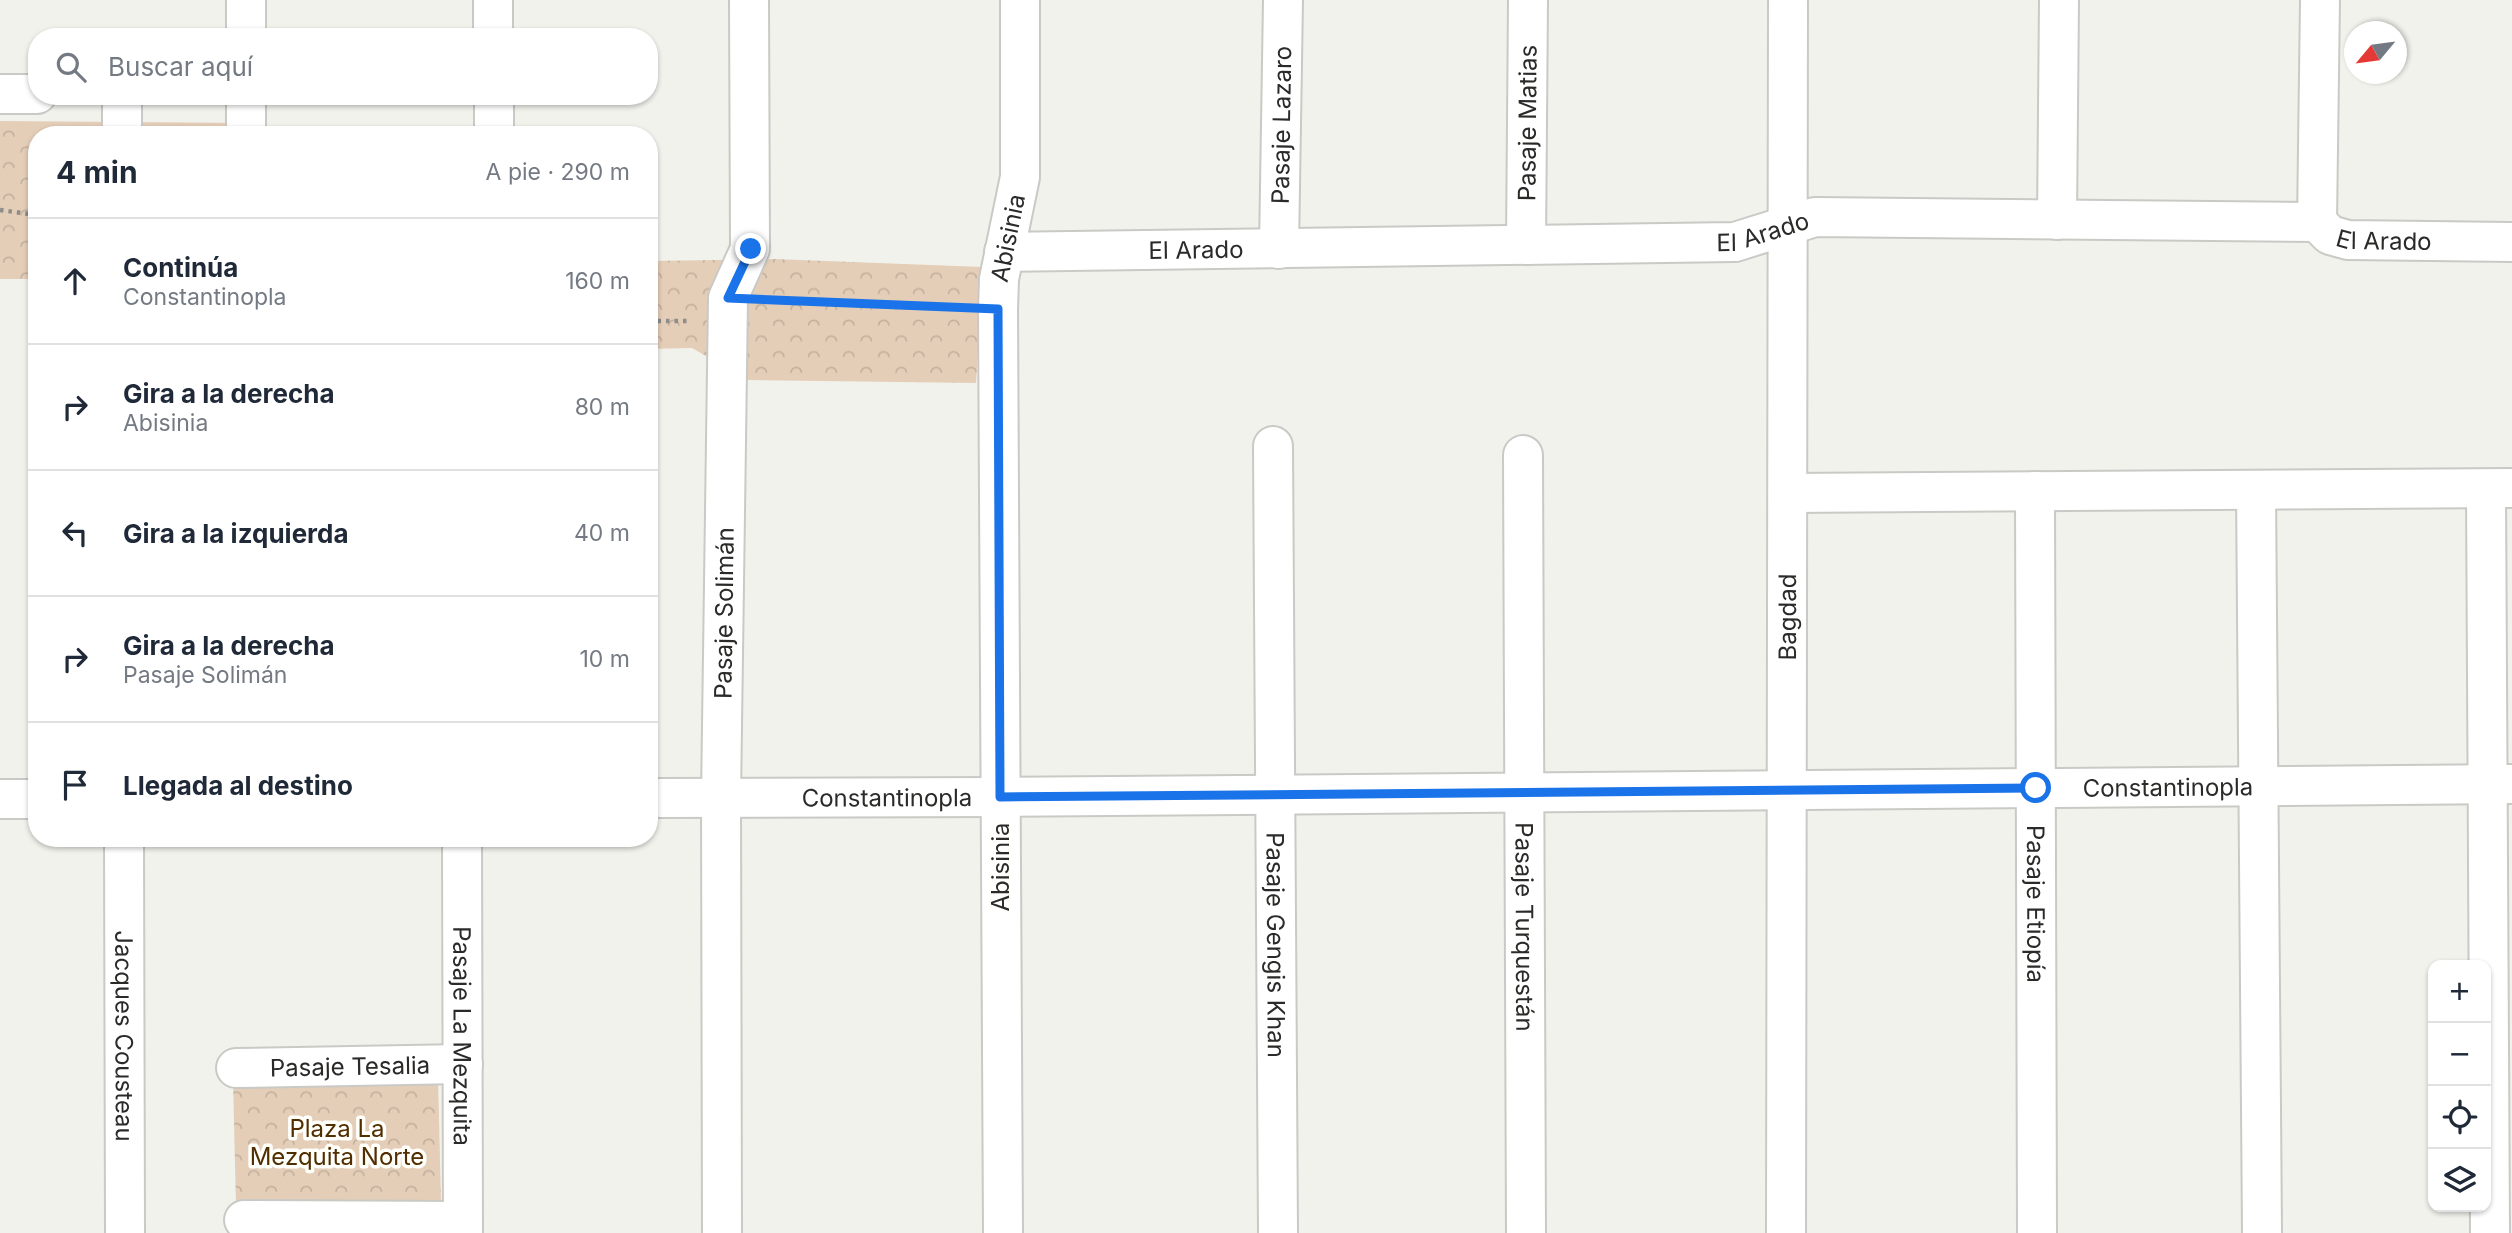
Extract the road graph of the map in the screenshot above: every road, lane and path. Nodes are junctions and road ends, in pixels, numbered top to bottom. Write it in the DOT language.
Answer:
graph roads {
  1 [pos="246,0"];
  2 [pos="493,0"];
  3 [pos="748,0"];
  4 [pos="1020,0"];
  5 [pos="1283,0"];
  6 [pos="1528,0"];
  7 [pos="1788,0"];
  8 [pos="2059,0"];
  9 [pos="2320,0"];
  10 [pos="246,28"];
  11 [pos="493,28"];
  12 [pos="0,94"];
  13 [pos="28,94"];
  14 [pos="122,105"];
  15 [pos="246,105"];
  16 [pos="494,105"];
  17 [pos="122,126"];
  18 [pos="246,126"];
  19 [pos="494,126"];
  20 [pos="0,210"];
  21 [pos="28,214"];
  22 [pos="2057,220"];
  23 [pos="2317,222"];
  24 [pos="1788,226"];
  25 [pos="2512,242"];
  26 [pos="1526,245"];
  27 [pos="1279,249"];
  28 [pos="1004,252"];
  29 [pos="728,298"];
  30 [pos="998,309"];
  31 [pos="658,321"];
  32 [pos="1273,446"];
  33 [pos="1522,455"];
  34 [pos="2499,489"];
  35 [pos="2256,490"];
  36 [pos="2035,491"];
  37 [pos="1787,493"];
  38 [pos="2500,784"];
  39 [pos="2259,786"];
  40 [pos="2036,788"];
  41 [pos="1786,790"];
  42 [pos="1524,793"];
  43 [pos="1274,795"];
  44 [pos="1000,797"];
  45 [pos="658,798"];
  46 [pos="721,798"];
  47 [pos="0,799"];
  48 [pos="28,799"];
  49 [pos="124,847"];
  50 [pos="462,847"];
  51 [pos="463,1064"];
  52 [pos="236,1068"];
  53 [pos="244,1220"];
  54 [pos="463,1227"];
  55 [pos="125,1233"];
  56 [pos="722,1233"];
  57 [pos="1003,1233"];
  58 [pos="1278,1233"];
  59 [pos="1527,1233"];
  60 [pos="1786,1233"];
  61 [pos="2037,1233"];
  62 [pos="2262,1233"];
  63 [pos="2490,1233"];
  1 -- 10 [label="street"];
  2 -- 11 [label="street"];
  3 -- 29 [label="street, Pasaje Solimán"];
  4 -- 28 [label="street, Abisinia"];
  5 -- 27 [label="street, Pasaje Lazaro"];
  6 -- 26 [label="street, Pasaje Matias"];
  7 -- 24 [label="street, Bagdad"];
  8 -- 22 [label="street"];
  9 -- 23 [label="street"];
  12 -- 13 [label="street"];
  14 -- 17 [label="street"];
  15 -- 18 [label="street"];
  16 -- 19 [label="street"];
  20 -- 21 [label="path"];
  22 -- 23 [label="street, El Arado"];
  22 -- 24 [label="street, El Arado"];
  23 -- 25 [label="street, El Arado"];
  24 -- 26 [label="street, El Arado"];
  24 -- 37 [label="street, Bagdad"];
  26 -- 27 [label="street, El Arado"];
  27 -- 28 [label="street, El Arado"];
  28 -- 30 [label="street, Abisinia"];
  29 -- 30 [label="path"];
  29 -- 31 [label="path"];
  29 -- 46 [label="street, Pasaje Solimán"];
  30 -- 44 [label="street, Abisinia"];
  32 -- 43 [label="street, Pasaje Gengis Khan"];
  33 -- 42 [label="street, Pasaje Turquestán"];
  34 -- 35 [label="street"];
  34 -- 38 [label="street"];
  35 -- 36 [label="street"];
  35 -- 39 [label="street"];
  36 -- 37 [label="street"];
  36 -- 40 [label="street, Pasaje Etiopía"];
  37 -- 41 [label="street, Bagdad"];
  38 -- 39 [label="street, Constantinopla"];
  38 -- 63 [label="street"];
  39 -- 40 [label="street, Constantinopla"];
  39 -- 62 [label="street"];
  40 -- 41 [label="street, Constantinopla"];
  40 -- 61 [label="street, Pasaje Etiopía"];
  41 -- 42 [label="street, Constantinopla"];
  41 -- 60 [label="street, Bagdad"];
  42 -- 43 [label="street, Constantinopla"];
  42 -- 59 [label="street, Pasaje Turquestán"];
  43 -- 44 [label="street, Constantinopla"];
  43 -- 58 [label="street, Pasaje Gengis Khan"];
  44 -- 46 [label="street, Constantinopla"];
  44 -- 57 [label="street, Abisinia"];
  45 -- 46 [label="street, Constantinopla"];
  46 -- 56 [label="street, Pasaje Solimán"];
  47 -- 48 [label="street"];
  49 -- 55 [label="street, Jacques Cousteau"];
  50 -- 51 [label="street, Pasaje La Mezquita"];
  51 -- 52 [label="street, Pasaje Tesalia"];
  51 -- 54 [label="street, Pasaje La Mezquita"];
  53 -- 54 [label="street"];
}
